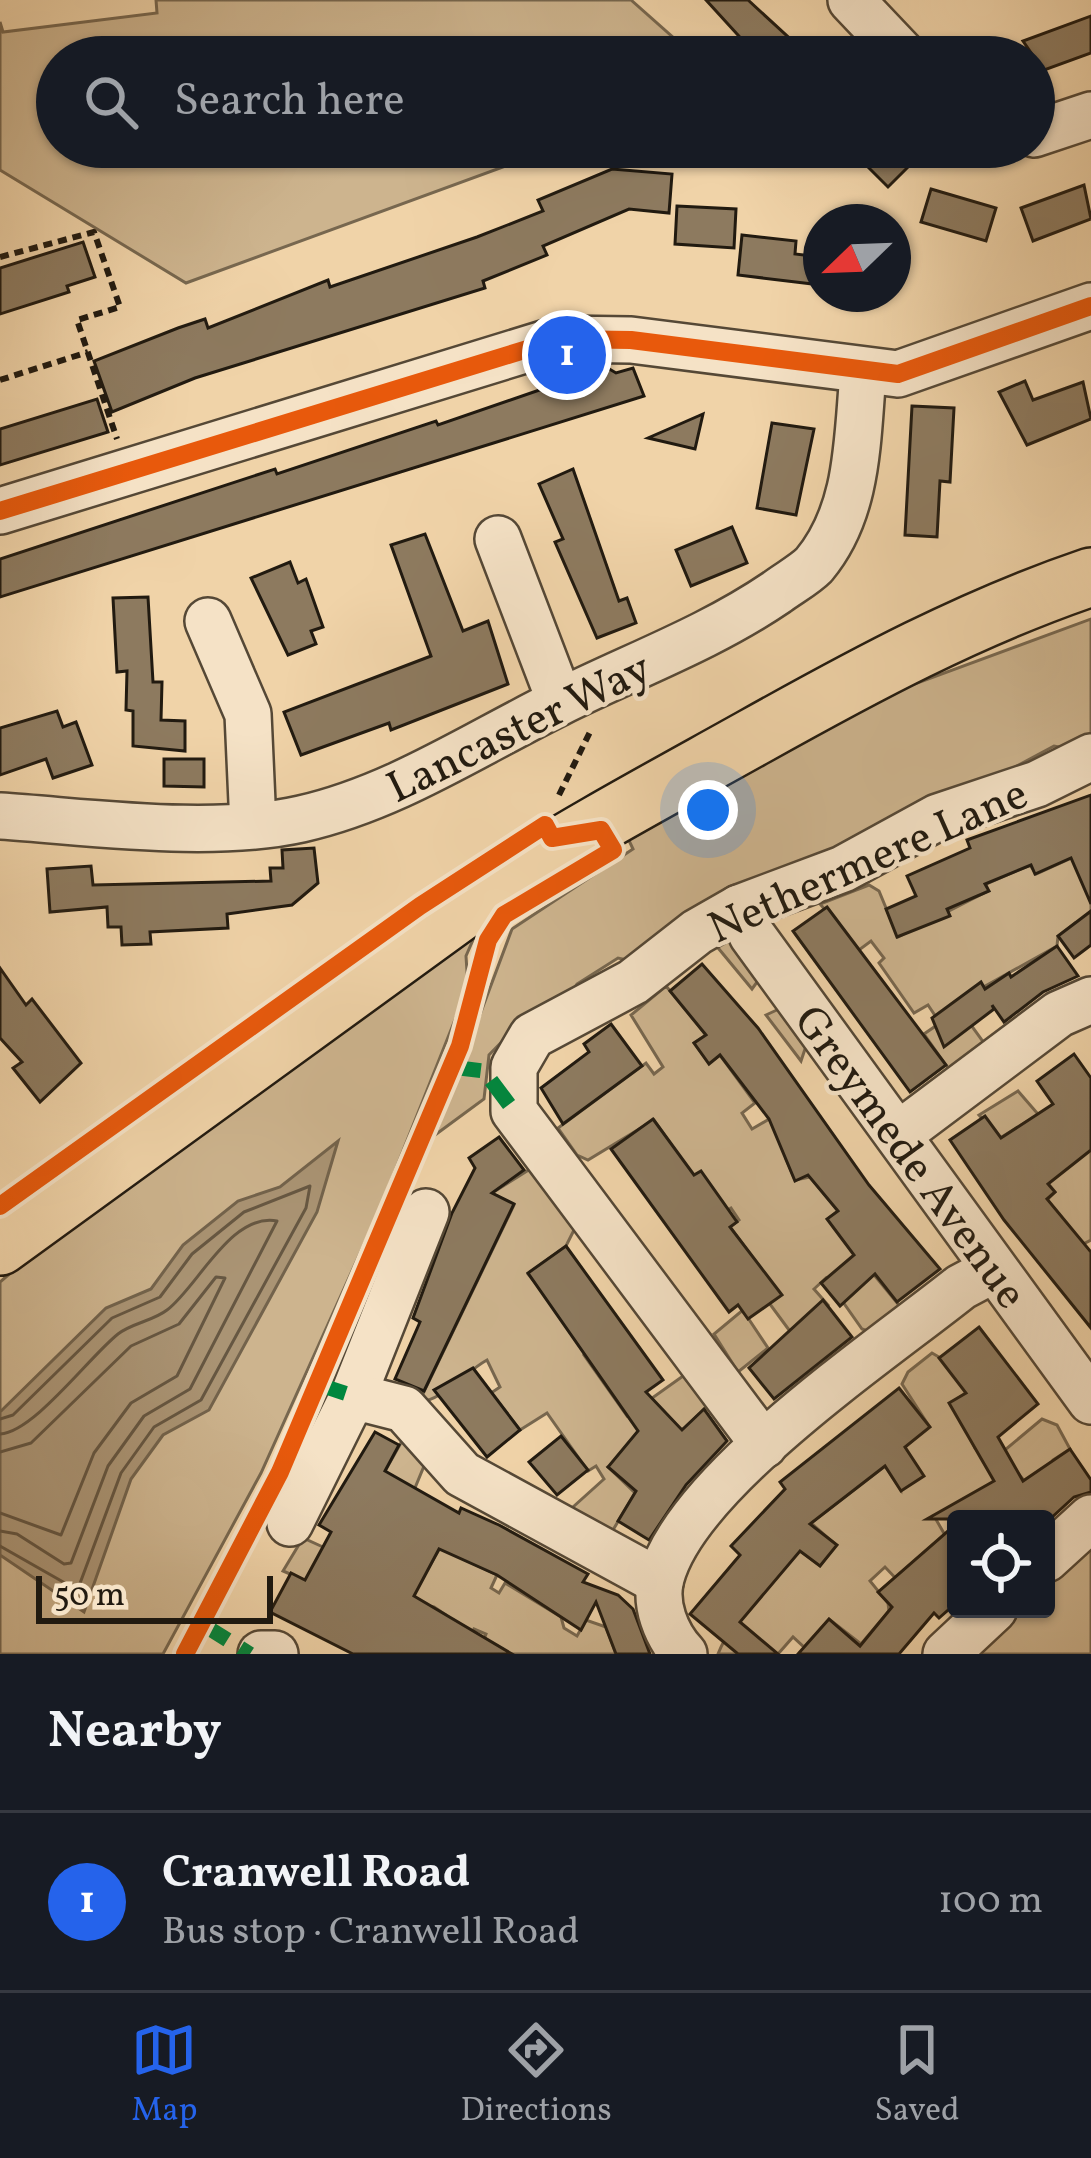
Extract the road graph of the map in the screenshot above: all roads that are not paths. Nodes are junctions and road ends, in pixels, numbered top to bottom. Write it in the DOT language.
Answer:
graph roads {
  1 [pos="851,0"];
  2 [pos="885,36"];
  3 [pos="1091,115"];
  4 [pos="1055,127"];
  5 [pos="1091,306"];
  6 [pos="862,374"];
  7 [pos="0,511"];
  8 [pos="498,539"];
  9 [pos="1091,577"];
  10 [pos="208,621"];
  11 [pos="574,696"];
  12 [pos="1091,757"];
  13 [pos="0,816"];
  14 [pos="253,825"];
  15 [pos="739,908"];
  16 [pos="1091,1000"];
  17 [pos="899,1134"];
  18 [pos="426,1212"];
  19 [pos="0,1246"];
  20 [pos="994,1270"];
  21 [pos="1075,1345"];
  22 [pos="353,1396"];
  23 [pos="1091,1401"];
  24 [pos="764,1445"];
  25 [pos="1091,1518"];
  26 [pos="290,1523"];
  27 [pos="1055,1551"];
  28 [pos="660,1582"];
  29 [pos="984,1618"];
  30 [pos="261,1654"];
  31 [pos="275,1654"];
  32 [pos="684,1654"];
  33 [pos="946,1654"];
  1 -- 2 [label="street"];
  3 -- 4 [label="street"];
  5 -- 6 [label="street"];
  6 -- 7 [label="street"];
  6 -- 11 [label="street, Lancaster Way"];
  8 -- 11 [label="street"];
  9 -- 19 [label="main road"];
  10 -- 14 [label="street"];
  11 -- 14 [label="street, Lancaster Way"];
  12 -- 15 [label="street, Nethermere Lane"];
  13 -- 14 [label="street, Lancaster Way"];
  15 -- 17 [label="street, Greymede Avenue"];
  15 -- 24 [label="street, Nethermere Lane"];
  16 -- 17 [label="street"];
  17 -- 20 [label="street, Greymede Avenue"];
  18 -- 22 [label="street"];
  20 -- 21 [label="street, Greymede Avenue"];
  20 -- 24 [label="street"];
  21 -- 23 [label="street, Greymede Avenue"];
  22 -- 26 [label="street"];
  22 -- 28 [label="street"];
  24 -- 28 [label="street"];
  25 -- 27 [label="street"];
  28 -- 32 [label="street"];
  29 -- 33 [label="street"];
  30 -- 31 [label="street"];
}
